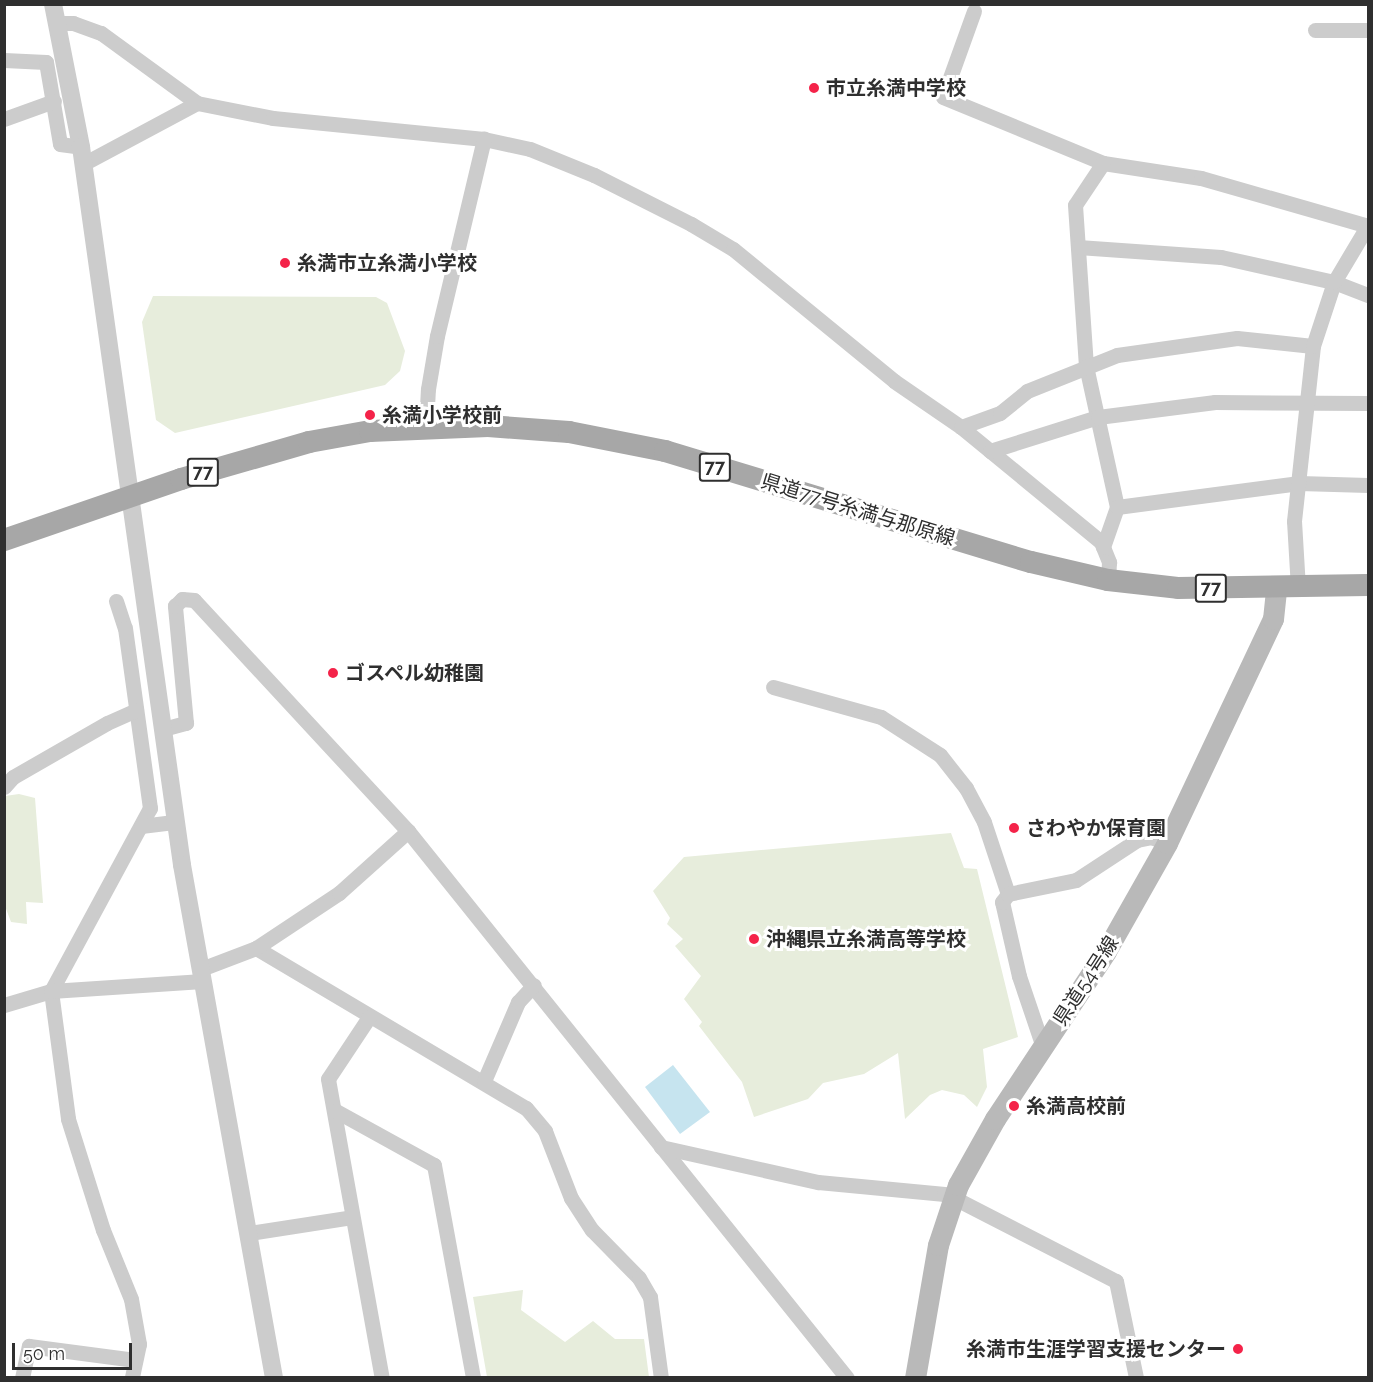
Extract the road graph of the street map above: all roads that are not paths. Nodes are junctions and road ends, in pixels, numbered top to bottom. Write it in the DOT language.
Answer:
graph roads {
  1 [pos="53,4"];
  2 [pos="974,11"];
  3 [pos="58,22"];
  4 [pos="1315,30"];
  5 [pos="1368,30"];
  6 [pos="4,60"];
  7 [pos="54,101"];
  8 [pos="197,103"];
  9 [pos="4,119"];
  10 [pos="484,139"];
  11 [pos="82,155"];
  12 [pos="1103,163"];
  13 [pos="1368,226"];
  14 [pos="1078,247"];
  15 [pos="1334,282"];
  16 [pos="1368,295"];
  17 [pos="1313,346"];
  18 [pos="1086,366"];
  19 [pos="1306,402"];
  20 [pos="1368,403"];
  21 [pos="1098,417"];
  22 [pos="426,426"];
  23 [pos="961,427"];
  24 [pos="990,451"];
  25 [pos="1299,483"];
  26 [pos="1368,485"];
  27 [pos="132,495"];
  28 [pos="1117,507"];
  29 [pos="4,540"];
  30 [pos="1103,547"];
  31 [pos="1108,580"];
  32 [pos="1368,585"];
  33 [pos="1287,588"];
  34 [pos="116,601"];
  35 [pos="773,687"];
  36 [pos="136,710"];
  37 [pos="163,729"];
  38 [pos="5,787"];
  39 [pos="176,822"];
  40 [pos="141,826"];
  41 [pos="408,831"];
  42 [pos="1167,843"];
  43 [pos="1008,894"];
  44 [pos="256,948"];
  45 [pos="202,975"];
  46 [pos="534,985"];
  47 [pos="51,991"];
  48 [pos="4,1005"];
  49 [pos="369,1017"];
  50 [pos="1043,1047"];
  51 [pos="484,1081"];
  52 [pos="336,1111"];
  53 [pos="661,1147"];
  54 [pos="953,1198"];
  55 [pos="352,1217"];
  56 [pos="249,1233"];
  57 [pos="135,1360"];
  58 [pos="22,1377"];
  59 [pos="132,1377"];
  60 [pos="274,1377"];
  61 [pos="382,1377"];
  62 [pos="473,1377"];
  63 [pos="661,1377"];
  64 [pos="847,1377"];
  65 [pos="915,1377"];
  66 [pos="1136,1377"];
  1 -- 3 [label="street"];
  2 -- 12 [label="street"];
  3 -- 8 [label="street"];
  3 -- 11 [label="street"];
  4 -- 5 [label="street"];
  6 -- 7 [label="street"];
  7 -- 9 [label="street"];
  7 -- 11 [label="street"];
  8 -- 10 [label="street"];
  8 -- 11 [label="street"];
  10 -- 22 [label="street"];
  10 -- 23 [label="street"];
  11 -- 27 [label="street"];
  12 -- 13 [label="street"];
  12 -- 14 [label="street"];
  13 -- 15 [label="street"];
  14 -- 15 [label="street"];
  14 -- 18 [label="street"];
  15 -- 16 [label="street"];
  15 -- 17 [label="street"];
  17 -- 18 [label="street"];
  17 -- 19 [label="street"];
  18 -- 21 [label="street"];
  18 -- 23 [label="street"];
  19 -- 20 [label="street"];
  19 -- 21 [label="street"];
  19 -- 25 [label="street"];
  21 -- 24 [label="street"];
  21 -- 28 [label="street"];
  22 -- 27 [label="main road, 県道77号糸満与那原線 / 77"];
  22 -- 31 [label="main road, 県道77号糸満与那原線 / 77"];
  23 -- 24 [label="street"];
  24 -- 30 [label="street"];
  25 -- 26 [label="street"];
  25 -- 28 [label="street"];
  25 -- 33 [label="street"];
  27 -- 29 [label="main road, 県道77号糸満与那原線 / 77"];
  27 -- 37 [label="street"];
  28 -- 30 [label="street"];
  30 -- 31 [label="street"];
  31 -- 33 [label="main road, 県道77号糸満与那原線 / 77"];
  32 -- 33 [label="main road, 県道77号糸満与那原線 / 77"];
  33 -- 42 [label="main road, 県道54号線"];
  34 -- 36 [label="street"];
  35 -- 43 [label="street"];
  36 -- 38 [label="street"];
  36 -- 40 [label="street"];
  37 -- 39 [label="street"];
  37 -- 41 [label="street"];
  39 -- 40 [label="street"];
  39 -- 45 [label="street"];
  40 -- 47 [label="street"];
  41 -- 44 [label="street"];
  41 -- 46 [label="street"];
  42 -- 43 [label="street"];
  42 -- 50 [label="main road, 県道54号線"];
  43 -- 50 [label="street"];
  44 -- 45 [label="street"];
  44 -- 49 [label="street"];
  45 -- 47 [label="street"];
  45 -- 56 [label="street"];
  46 -- 51 [label="street"];
  46 -- 53 [label="street"];
  47 -- 48 [label="street"];
  47 -- 57 [label="street"];
  49 -- 51 [label="street"];
  49 -- 52 [label="street"];
  50 -- 54 [label="main road, 県道54号線"];
  51 -- 63 [label="street"];
  52 -- 55 [label="street"];
  52 -- 62 [label="street"];
  53 -- 54 [label="street"];
  53 -- 64 [label="street"];
  54 -- 65 [label="main road, 県道54号線"];
  54 -- 66 [label="street"];
  55 -- 56 [label="street"];
  55 -- 61 [label="street"];
  56 -- 60 [label="street"];
  57 -- 58 [label="street"];
  57 -- 59 [label="street"];
}
